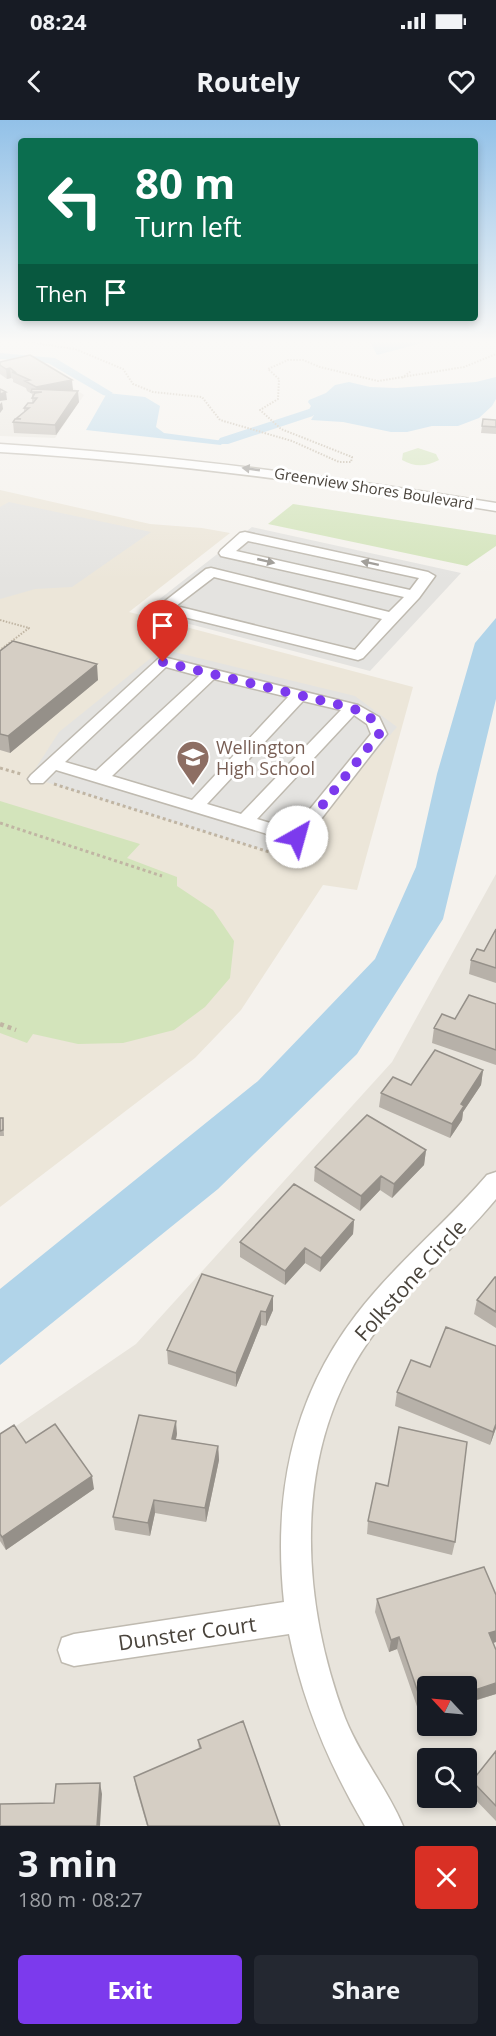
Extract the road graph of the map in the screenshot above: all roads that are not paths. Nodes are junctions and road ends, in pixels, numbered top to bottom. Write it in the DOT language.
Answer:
graph roads {
  1 [pos="0,448"];
  2 [pos="0,459"];
  3 [pos="496,507"];
  4 [pos="496,518"];
  5 [pos="414,595"];
  6 [pos="392,617"];
  7 [pos="210,674"];
  8 [pos="299,695"];
  9 [pos="352,708"];
  10 [pos="54,764"];
  11 [pos="99,778"];
  12 [pos="37,779"];
  13 [pos="195,807"];
  14 [pos="244,822"];
  15 [pos="496,1182"];
  16 [pos="300,1616"];
  17 [pos="74,1650"];
  18 [pos="385,1826"];
  3 -- 1 [label="street, Greenview Shores Boulevard, one-way"];
  2 -- 4 [label="street, Greenview Shores Boulevard"];
  5 -- 5 [label="street, one-way"];
  5 -- 6 [label="street"];
  6 -- 6 [label="street"];
  7 -- 8 [label="street"];
  7 -- 10 [label="street"];
  7 -- 11 [label="street"];
  8 -- 9 [label="street"];
  8 -- 13 [label="street"];
  9 -- 14 [label="street"];
  9 -- 14 [label="street"];
  10 -- 11 [label="street"];
  10 -- 12 [label="street"];
  11 -- 13 [label="street"];
  13 -- 14 [label="street"];
  15 -- 16 [label="street, Folkstone Circle"];
  16 -- 17 [label="street, Dunster Court"];
  16 -- 18 [label="street, Folkstone Circle"];
}
